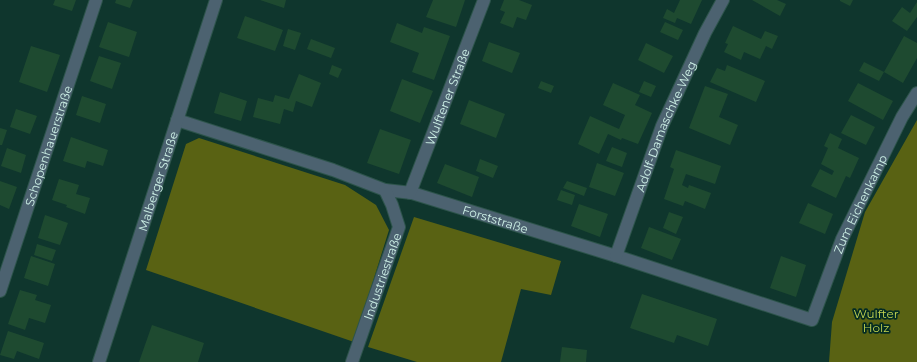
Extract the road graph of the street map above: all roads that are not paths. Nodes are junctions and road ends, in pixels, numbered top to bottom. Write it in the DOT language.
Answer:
graph roads {
  1 [pos="96,0"];
  2 [pos="216,0"];
  3 [pos="484,0"];
  4 [pos="723,0"];
  5 [pos="917,93"];
  6 [pos="177,120"];
  7 [pos="385,190"];
  8 [pos="410,193"];
  9 [pos="616,256"];
  10 [pos="0,292"];
  11 [pos="812,320"];
  12 [pos="99,362"];
  13 [pos="352,362"];
  1 -- 10 [label="street, Schopenhauerstraße"];
  2 -- 6 [label="street, Malberger Straße"];
  3 -- 8 [label="street, Wulftener Straße"];
  4 -- 9 [label="street, Adolf-Damaschke-Weg"];
  5 -- 11 [label="street, Zum Eichenkamp"];
  6 -- 7 [label="street, Forststraße"];
  6 -- 12 [label="street, Malberger Straße"];
  7 -- 8 [label="street, Forststraße"];
  7 -- 13 [label="street, Industriestraße"];
  8 -- 9 [label="street, Forststraße"];
  9 -- 11 [label="street, Forststraße"];
}
